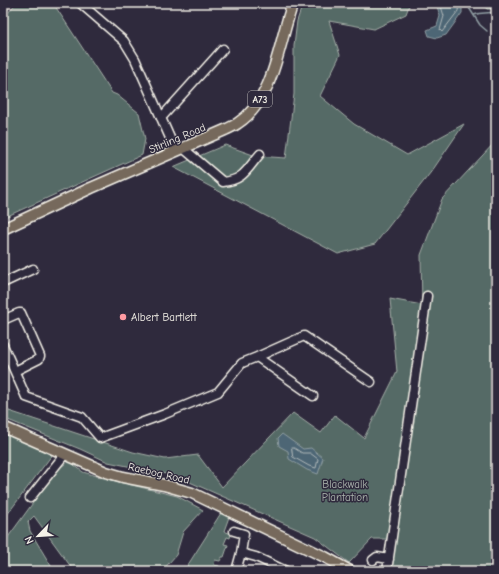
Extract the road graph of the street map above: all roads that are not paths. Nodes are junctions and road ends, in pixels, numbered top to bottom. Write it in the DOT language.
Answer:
graph roads {
  1 [pos="80,3"];
  2 [pos="293,3"];
  3 [pos="223,49"];
  4 [pos="161,118"];
  5 [pos="179,150"];
  6 [pos="260,154"];
  7 [pos="3,229"];
  8 [pos="34,269"];
  9 [pos="3,283"];
  10 [pos="427,296"];
  11 [pos="3,320"];
  12 [pos="3,345"];
  13 [pos="257,357"];
  14 [pos="15,371"];
  15 [pos="371,382"];
  16 [pos="313,396"];
  17 [pos="3,427"];
  18 [pos="65,454"];
  19 [pos="30,498"];
  20 [pos="234,531"];
  21 [pos="241,554"];
  22 [pos="389,559"];
  23 [pos="373,560"];
  24 [pos="236,571"];
  25 [pos="286,571"];
  26 [pos="350,571"];
  27 [pos="387,571"];
  1 -- 4 [label="street"];
  2 -- 5 [label="main road, Stirling Road / A73"];
  3 -- 4 [label="street"];
  4 -- 5 [label="street"];
  5 -- 6 [label="street"];
  5 -- 7 [label="main road, Stirling Road / A73"];
  8 -- 9 [label="street"];
  10 -- 22 [label="street"];
  11 -- 14 [label="street"];
  12 -- 14 [label="street"];
  13 -- 14 [label="street"];
  13 -- 15 [label="street"];
  13 -- 16 [label="street"];
  17 -- 18 [label="main road, Raebog Road"];
  18 -- 19 [label="street"];
  18 -- 26 [label="main road, Raebog Road"];
  20 -- 21 [label="street"];
  21 -- 24 [label="street"];
  21 -- 25 [label="street"];
  22 -- 23 [label="street"];
  22 -- 27 [label="street"];
}
